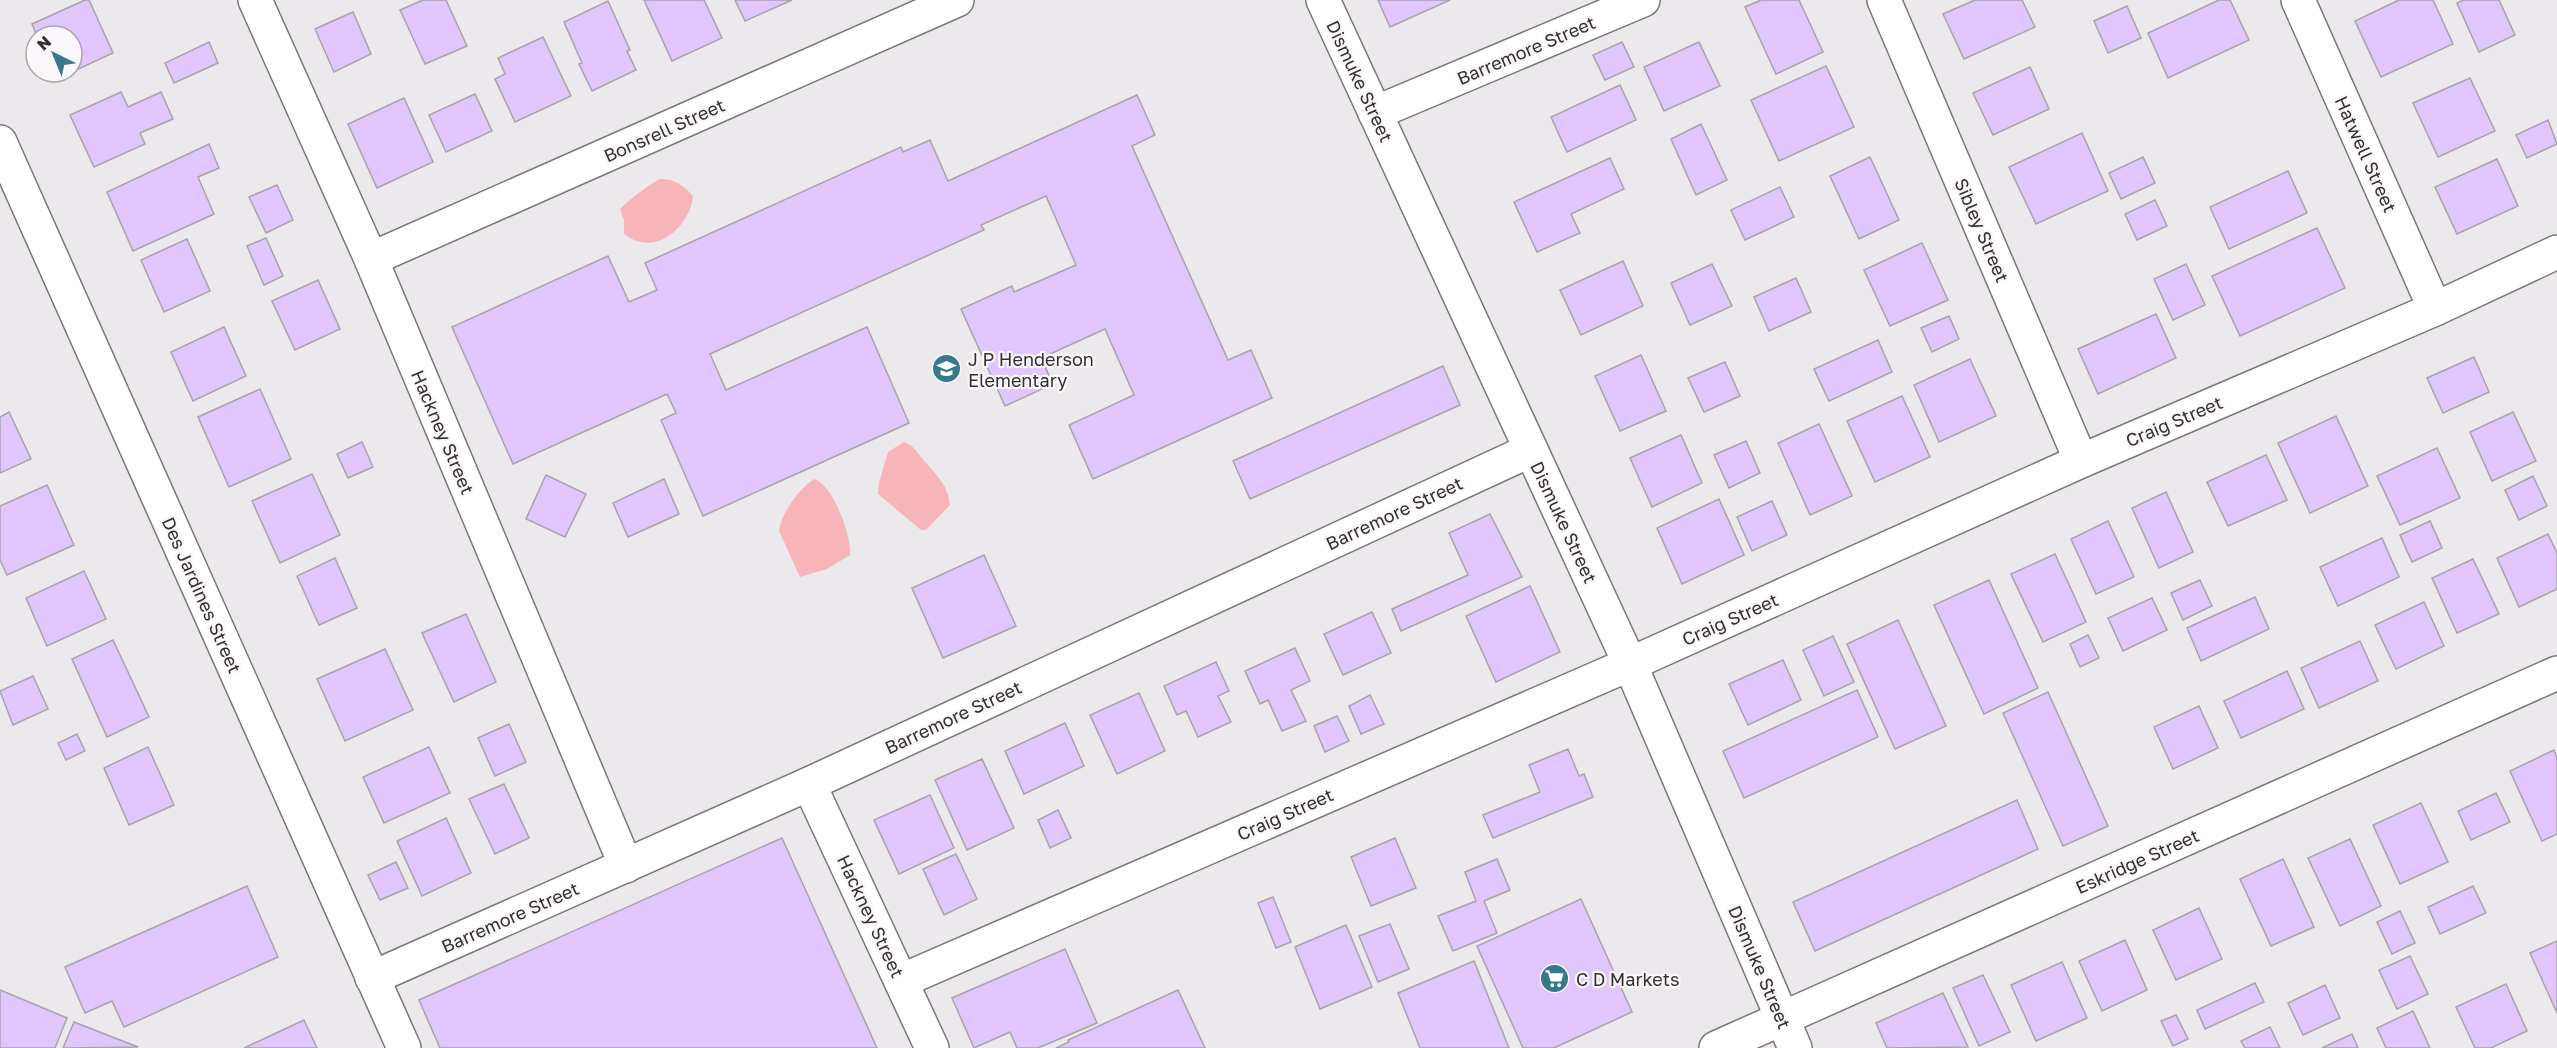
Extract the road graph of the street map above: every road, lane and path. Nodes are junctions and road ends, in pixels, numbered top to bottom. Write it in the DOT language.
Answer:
graph roads {
  1 [pos="255,0"];
  2 [pos="957,0"];
  3 [pos="1323,0"];
  4 [pos="1643,0"];
  5 [pos="1884,0"];
  6 [pos="2298,0"];
  7 [pos="1375,113"];
  8 [pos="0,142"];
  9 [pos="2557,252"];
  10 [pos="371,259"];
  11 [pos="2435,309"];
  12 [pos="1531,450"];
  13 [pos="2081,460"];
  14 [pos="1630,664"];
  15 [pos="2557,673"];
  16 [pos="809,784"];
  17 [pos="626,866"];
  18 [pos="372,978"];
  19 [pos="901,981"];
  20 [pos="1789,1034"];
  21 [pos="404,1048"];
  22 [pos="932,1048"];
  23 [pos="1716,1048"];
  1 -- 10 [label="street, Hackney Street"];
  2 -- 10 [label="street, Bonsrell Street"];
  3 -- 7 [label="street, Dismuke Street"];
  4 -- 7 [label="street, Barremore Street"];
  5 -- 13 [label="street, Sibley Street"];
  6 -- 11 [label="street, Hatwell Street"];
  7 -- 12 [label="street, Dismuke Street"];
  8 -- 18 [label="street, Des Jardines Street"];
  9 -- 11 [label="street, Craig Street"];
  10 -- 17 [label="street, Hackney Street"];
  11 -- 13 [label="street, Craig Street"];
  12 -- 14 [label="street, Dismuke Street"];
  12 -- 16 [label="street, Barremore Street"];
  13 -- 14 [label="street, Craig Street"];
  14 -- 19 [label="street, Craig Street"];
  14 -- 20 [label="street, Dismuke Street"];
  15 -- 20 [label="street, Eskridge Street"];
  16 -- 17 [label="street, Barremore Street"];
  16 -- 19 [label="street, Hackney Street"];
  17 -- 18 [label="street, Barremore Street"];
  18 -- 21 [label="street, Des Jardines Street"];
  19 -- 22 [label="street, Hackney Street"];
  20 -- 23 [label="street, Eskridge Street"];
}
